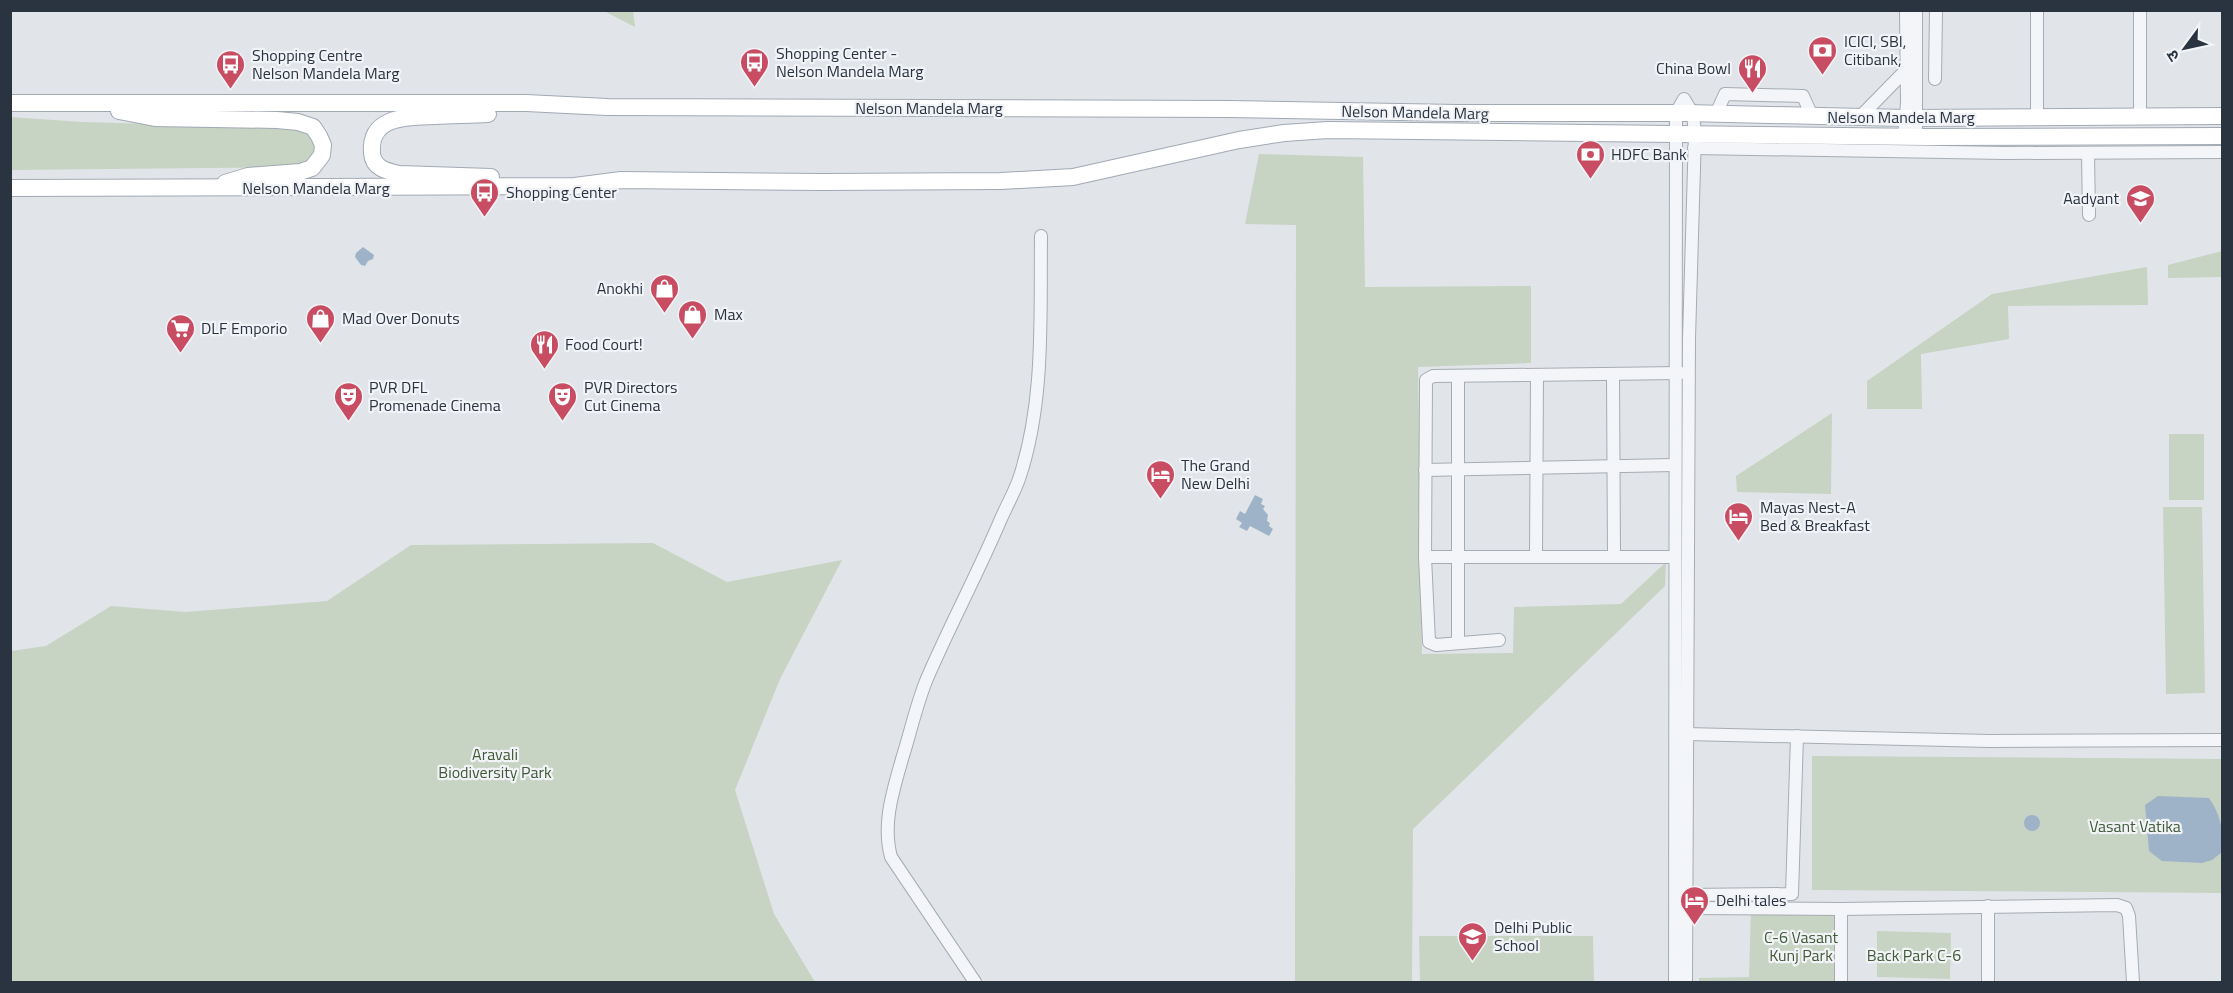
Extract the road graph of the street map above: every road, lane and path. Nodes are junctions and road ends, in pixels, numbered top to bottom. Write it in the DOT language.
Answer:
graph roads {
  1 [pos="1906,10"];
  2 [pos="1916,10"];
  3 [pos="1936,10"];
  4 [pos="2037,10"];
  5 [pos="2140,10"];
  6 [pos="1917,36"];
  7 [pos="1935,36"];
  8 [pos="1907,69"];
  9 [pos="1935,79"];
  10 [pos="10,103"];
  11 [pos="96,104"];
  12 [pos="607,107"];
  13 [pos="1912,110"];
  14 [pos="1676,113"];
  15 [pos="1693,114"];
  16 [pos="2140,116"];
  17 [pos="2223,116"];
  18 [pos="1860,117"];
  19 [pos="2037,117"];
  20 [pos="1676,134"];
  21 [pos="2223,136"];
  22 [pos="1906,140"];
  23 [pos="1694,141"];
  24 [pos="2223,152"];
  25 [pos="2088,153"];
  26 [pos="621,180"];
  27 [pos="10,188"];
  28 [pos="212,188"];
  29 [pos="2089,215"];
  30 [pos="1041,236"];
  31 [pos="1674,373"];
  32 [pos="1689,373"];
  33 [pos="1613,374"];
  34 [pos="1537,375"];
  35 [pos="1458,376"];
  36 [pos="1674,465"];
  37 [pos="1614,466"];
  38 [pos="1537,468"];
  39 [pos="1458,469"];
  40 [pos="1425,470"];
  41 [pos="1689,500"];
  42 [pos="1674,503"];
  43 [pos="1425,557"];
  44 [pos="1457,557"];
  45 [pos="1536,557"];
  46 [pos="1614,557"];
  47 [pos="1674,557"];
  48 [pos="1499,640"];
  49 [pos="1458,643"];
  50 [pos="1686,734"];
  51 [pos="1797,736"];
  52 [pos="2223,740"];
  53 [pos="1686,895"];
  54 [pos="1988,906"];
  55 [pos="1686,908"];
  56 [pos="1841,909"];
  57 [pos="975,982"];
  58 [pos="1675,982"];
  59 [pos="1686,982"];
  60 [pos="1841,982"];
  61 [pos="1988,982"];
  62 [pos="2133,982"];
  1 -- 8 [label="street"];
  2 -- 6 [label="street"];
  3 -- 7 [label="street"];
  4 -- 19 [label="street"];
  5 -- 16 [label="street"];
  6 -- 7 [label="street"];
  6 -- 13 [label="street"];
  7 -- 9 [label="street"];
  8 -- 13 [label="street"];
  8 -- 18 [label="street"];
  10 -- 11 [label="main road, Nelson Mandela Marg"];
  11 -- 12 [label="main road, Nelson Mandela Marg"];
  11 -- 28 [label="main road"];
  12 -- 14 [label="main road, Nelson Mandela Marg"];
  12 -- 26 [label="main road, Nelson Mandela Marg"];
  13 -- 18 [label="main road, Nelson Mandela Marg"];
  13 -- 19 [label="main road, Nelson Mandela Marg"];
  13 -- 22 [label="street"];
  14 -- 15 [label="main road, Nelson Mandela Marg"];
  14 -- 20 [label="street"];
  15 -- 18 [label="main road, Nelson Mandela Marg"];
  15 -- 23 [label="street"];
  16 -- 17 [label="main road, Nelson Mandela Marg"];
  16 -- 19 [label="main road, Nelson Mandela Marg"];
  20 -- 23 [label="main road, Nelson Mandela Marg"];
  20 -- 26 [label="main road, Nelson Mandela Marg"];
  20 -- 31 [label="street"];
  21 -- 22 [label="main road, Nelson Mandela Marg"];
  22 -- 23 [label="main road, Nelson Mandela Marg"];
  22 -- 25 [label="street"];
  23 -- 32 [label="street"];
  24 -- 25 [label="street"];
  25 -- 29 [label="street"];
  26 -- 28 [label="main road, Nelson Mandela Marg"];
  27 -- 28 [label="main road, Nelson Mandela Marg"];
  30 -- 57 [label="street"];
  31 -- 32 [label="street"];
  31 -- 33 [label="street"];
  31 -- 36 [label="street"];
  32 -- 41 [label="street"];
  33 -- 34 [label="street"];
  33 -- 37 [label="street"];
  34 -- 35 [label="street"];
  34 -- 38 [label="street"];
  35 -- 39 [label="street"];
  35 -- 40 [label="street"];
  36 -- 37 [label="street"];
  36 -- 42 [label="street"];
  37 -- 38 [label="street"];
  37 -- 46 [label="street"];
  38 -- 39 [label="street"];
  38 -- 45 [label="street"];
  39 -- 40 [label="street"];
  39 -- 44 [label="street"];
  40 -- 43 [label="street"];
  41 -- 42 [label="street"];
  41 -- 50 [label="street"];
  42 -- 47 [label="street"];
  43 -- 44 [label="street"];
  43 -- 49 [label="street"];
  44 -- 45 [label="street"];
  44 -- 49 [label="street"];
  45 -- 46 [label="street"];
  46 -- 47 [label="street"];
  47 -- 58 [label="street"];
  48 -- 49 [label="street"];
  50 -- 51 [label="street"];
  50 -- 53 [label="street"];
  51 -- 52 [label="street"];
  51 -- 53 [label="street"];
  53 -- 55 [label="street"];
  54 -- 56 [label="street"];
  54 -- 61 [label="street"];
  54 -- 62 [label="street"];
  55 -- 56 [label="street"];
  55 -- 59 [label="street"];
  56 -- 60 [label="street"];
}
